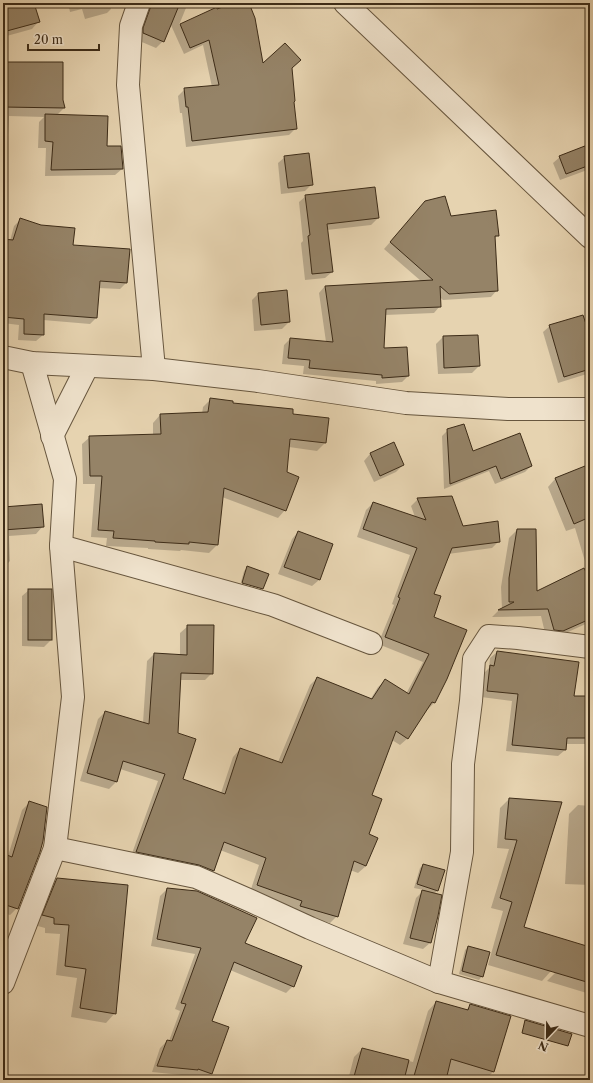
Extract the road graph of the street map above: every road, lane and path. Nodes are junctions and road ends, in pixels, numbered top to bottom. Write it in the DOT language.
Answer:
graph roads {
  1 [pos="139,3"];
  2 [pos="345,3"];
  3 [pos="590,237"];
  4 [pos="3,357"];
  5 [pos="32,363"];
  6 [pos="87,366"];
  7 [pos="154,369"];
  8 [pos="590,409"];
  9 [pos="52,436"];
  10 [pos="61,546"];
  11 [pos="371,643"];
  12 [pos="590,646"];
  13 [pos="55,848"];
  14 [pos="439,982"];
  15 [pos="3,983"];
  16 [pos="590,1026"];
  1 -- 7 [label="street"];
  2 -- 3 [label="street"];
  4 -- 5 [label="street"];
  5 -- 6 [label="street"];
  5 -- 9 [label="street"];
  6 -- 7 [label="street"];
  6 -- 9 [label="street"];
  7 -- 8 [label="street"];
  9 -- 10 [label="street"];
  10 -- 11 [label="street"];
  10 -- 13 [label="street"];
  12 -- 14 [label="street"];
  13 -- 14 [label="street"];
  13 -- 15 [label="street"];
  14 -- 16 [label="street"];
}
